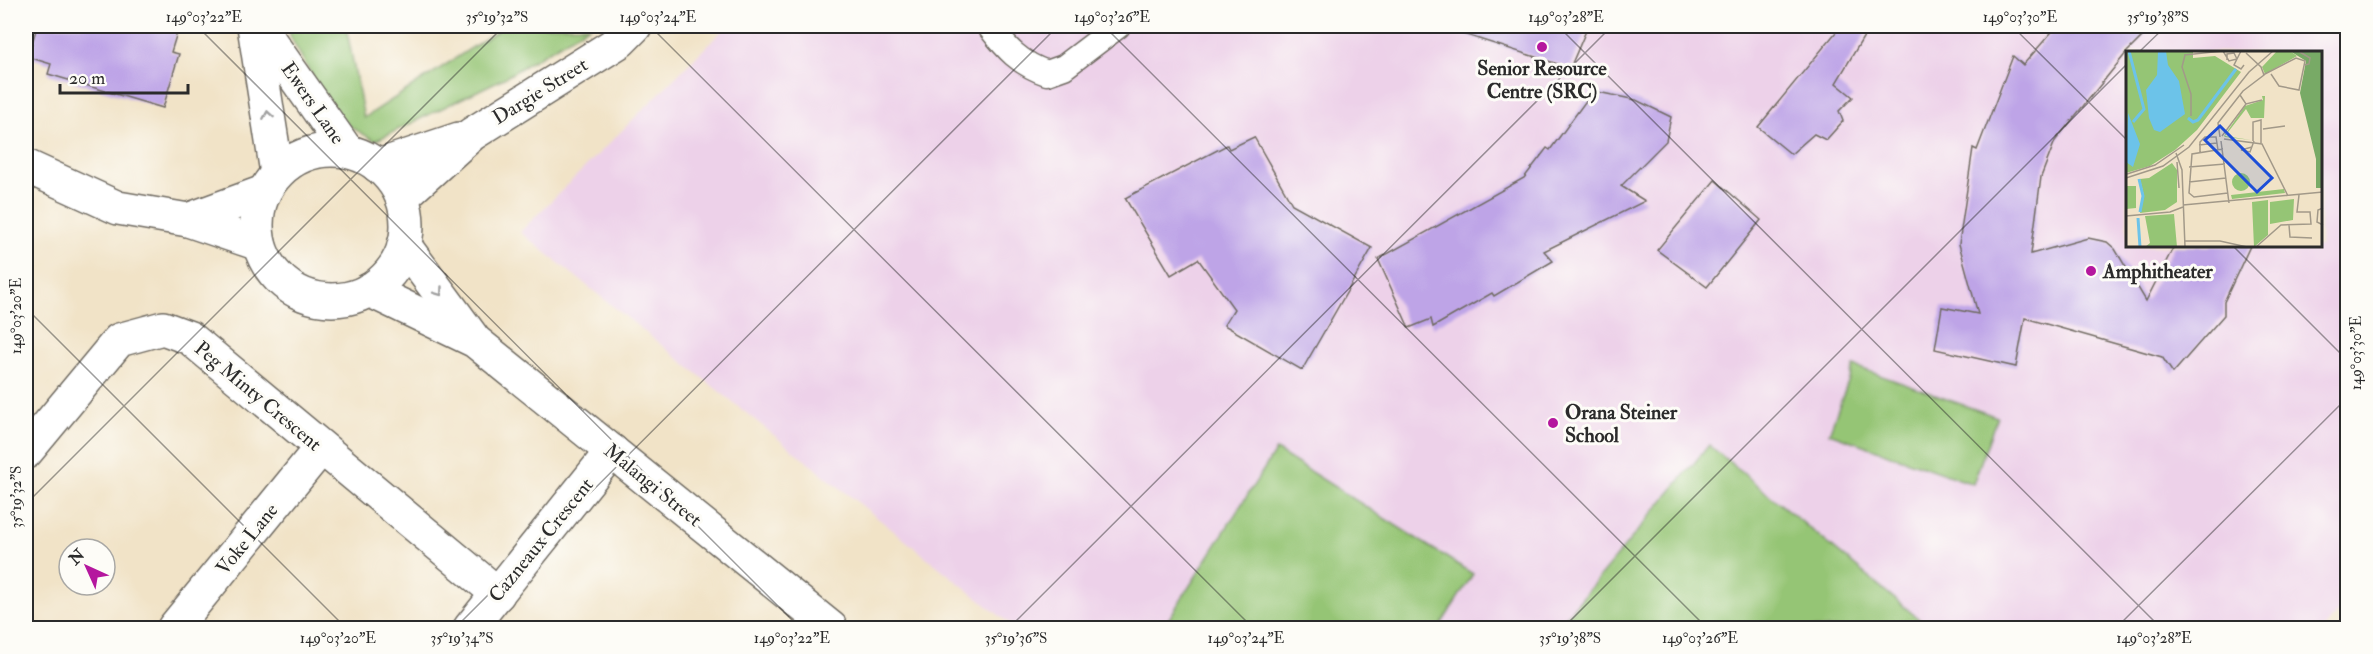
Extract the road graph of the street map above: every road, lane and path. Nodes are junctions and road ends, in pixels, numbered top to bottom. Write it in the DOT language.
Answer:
graph roads {
  1 [pos="256,26"];
  2 [pos="635,26"];
  3 [pos="989,26"];
  4 [pos="1118,26"];
  5 [pos="472,134"];
  6 [pos="347,151"];
  7 [pos="26,166"];
  8 [pos="378,166"];
  9 [pos="271,183"];
  10 [pos="402,197"];
  11 [pos="188,220"];
  12 [pos="258,244"];
  13 [pos="404,245"];
  14 [pos="369,291"];
  15 [pos="475,341"];
  16 [pos="320,448"];
  17 [pos="26,452"];
  18 [pos="612,452"];
  19 [pos="498,594"];
  20 [pos="174,628"];
  21 [pos="470,628"];
  22 [pos="831,628"];
  1 -- 6 [label="street, Ewers Lane"];
  9 -- 1 [label="street, Ewers Lane, one-way"];
  2 -- 5 [label="street, Dargie Street"];
  3 -- 4 [label="lane"];
  5 -- 8 [label="street, Dargie Street"];
  5 -- 10 [label="street, Dargie Street"];
  6 -- 8 [label="street"];
  6 -- 9 [label="street"];
  7 -- 11 [label="street"];
  8 -- 10 [label="street"];
  9 -- 11 [label="street"];
  9 -- 12 [label="street"];
  10 -- 13 [label="street"];
  11 -- 12 [label="street"];
  12 -- 14 [label="street"];
  13 -- 14 [label="street"];
  13 -- 15 [label="street, Malangi Street, one-way"];
  14 -- 15 [label="street, Malangi Street"];
  15 -- 18 [label="street, Malangi Street"];
  16 -- 17 [label="street, Peg Minty Crescent"];
  16 -- 19 [label="street, Peg Minty Crescent"];
  16 -- 20 [label="street, Voke Lane"];
  18 -- 19 [label="street, Cazneaux Crescent"];
  18 -- 22 [label="street, Malangi Street"];
  19 -- 21 [label="street, Cazneaux Crescent"];
}
